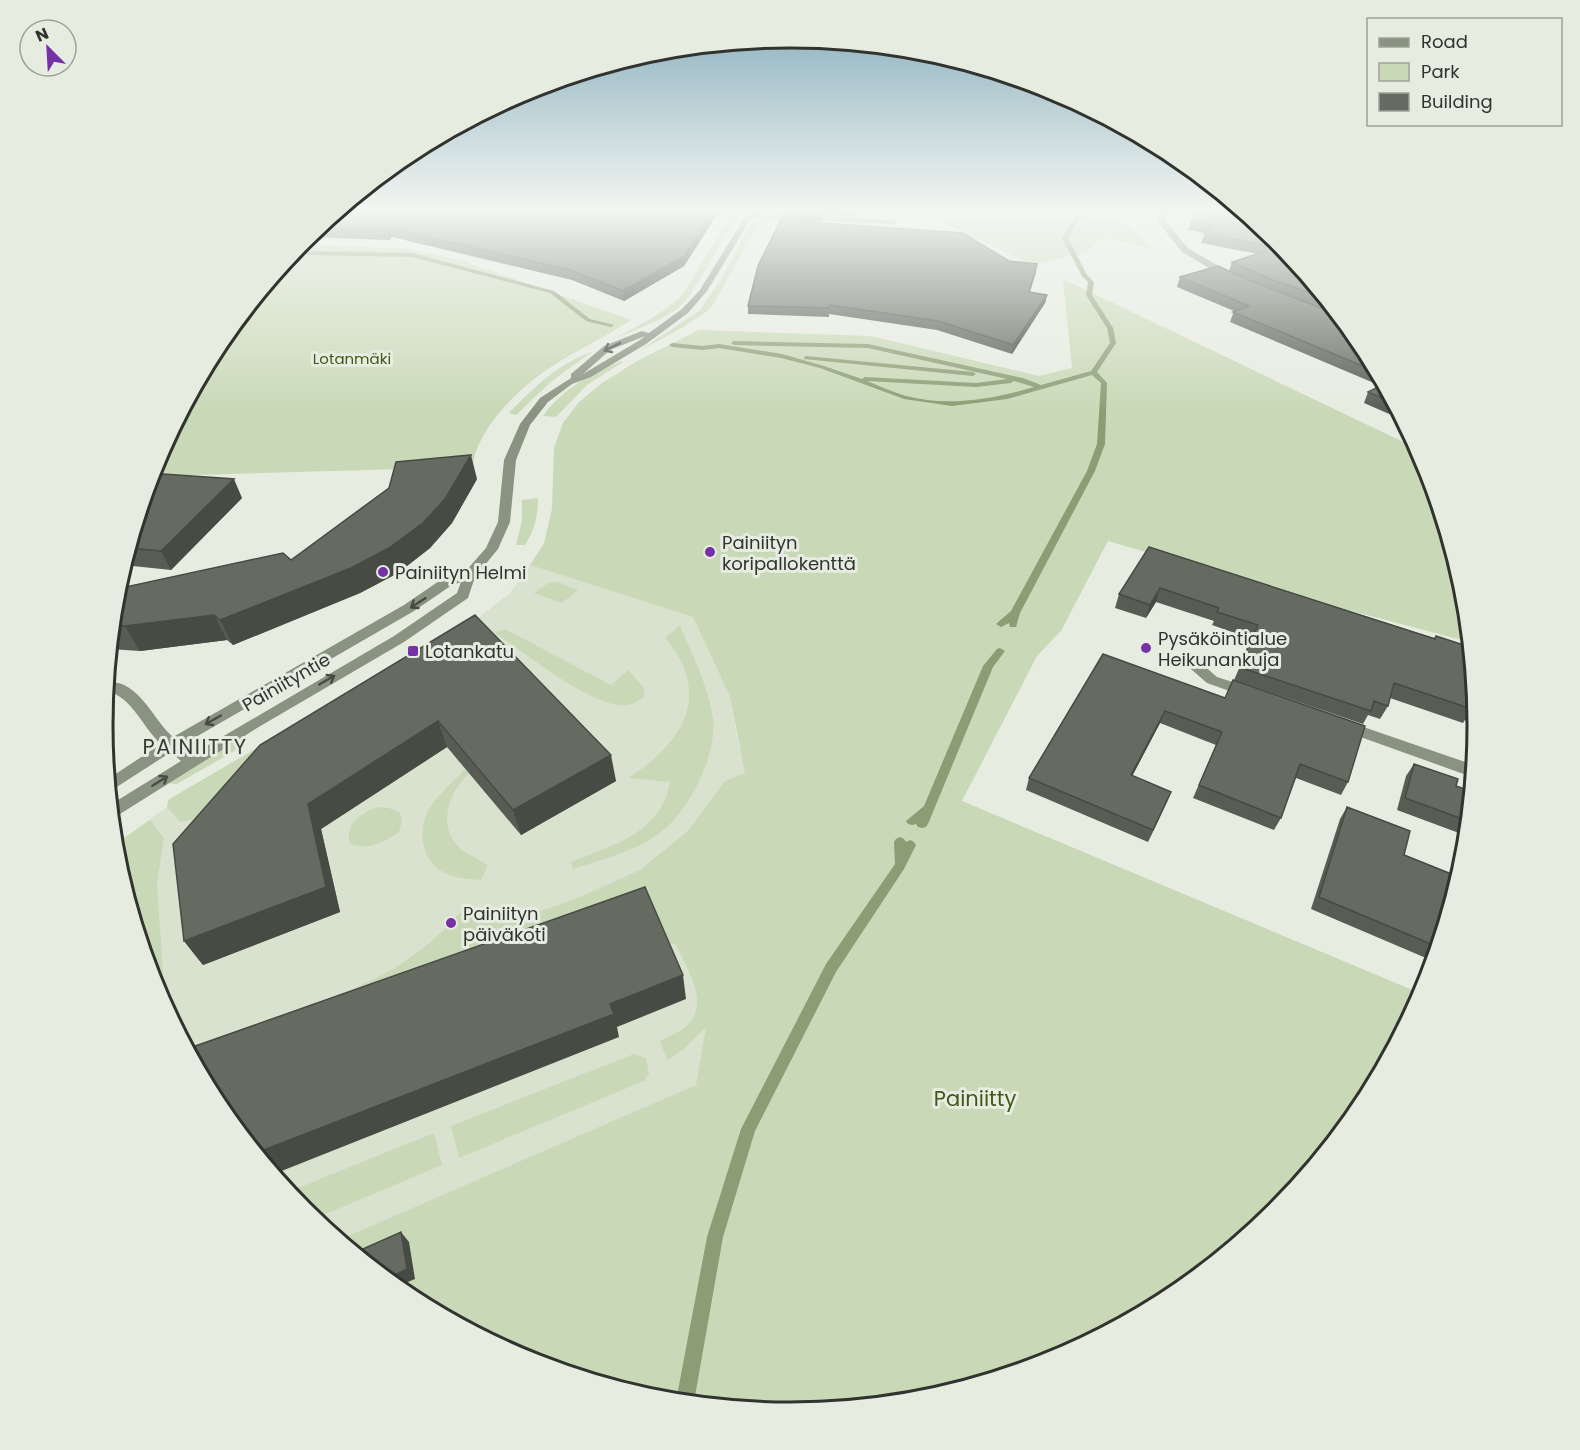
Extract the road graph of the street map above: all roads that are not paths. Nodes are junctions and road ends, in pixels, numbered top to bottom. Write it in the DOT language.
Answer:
graph roads {
  1 [pos="711,278"];
  2 [pos="469,576"];
  3 [pos="1189,660"];
  4 [pos="114,688"];
  5 [pos="1266,699"];
  6 [pos="1332,722"];
  7 [pos="172,744"];
  8 [pos="190,761"];
  9 [pos="1466,769"];
  10 [pos="115,782"];
  11 [pos="118,808"];
  1 -- 2 [label="street, Painiityntie"];
  2 -- 7 [label="street, Painiityntie, one-way"];
  8 -- 2 [label="street, Painiityntie, one-way"];
  3 -- 5 [label="street"];
  4 -- 7 [label="street"];
  6 -- 9 [label="street"];
  7 -- 8 [label="street"];
  7 -- 10 [label="street, Painiityntie"];
  11 -- 8 [label="street, Painiityntie, one-way"];
}
